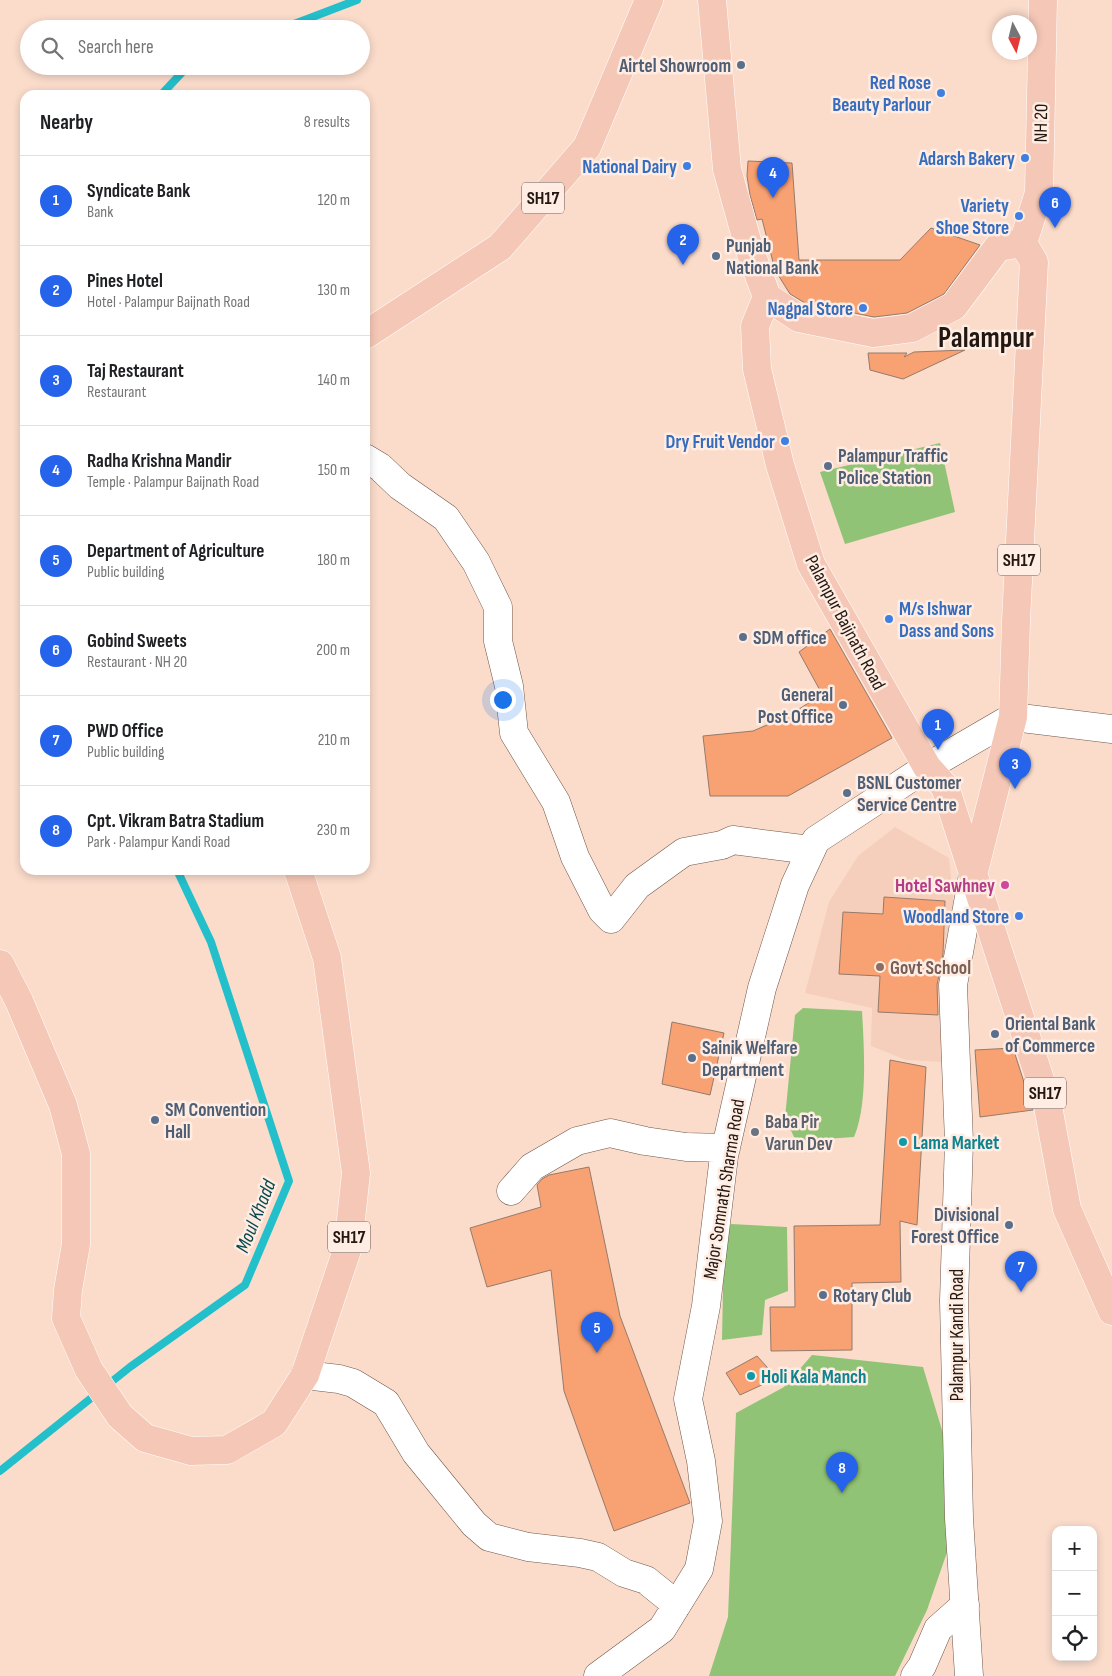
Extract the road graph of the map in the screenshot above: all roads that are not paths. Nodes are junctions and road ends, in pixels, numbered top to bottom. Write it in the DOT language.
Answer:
graph roads {
  1 [pos="649,0"];
  2 [pos="712,0"];
  3 [pos="1043,0"];
  4 [pos="1023,243"];
  5 [pos="767,297"];
  6 [pos="370,332"];
  7 [pos="370,461"];
  8 [pos="1013,717"];
  9 [pos="1112,729"];
  10 [pos="927,767"];
  11 [pos="810,850"];
  12 [pos="300,875"];
  13 [pos="973,875"];
  14 [pos="0,964"];
  15 [pos="726,1148"];
  16 [pos="512,1191"];
  17 [pos="1112,1311"];
  18 [pos="305,1375"];
  19 [pos="677,1605"];
  20 [pos="965,1605"];
  21 [pos="598,1676"];
  22 [pos="915,1676"];
  23 [pos="969,1676"];
  1 -- 6 [label="main road, SH17"];
  2 -- 5 [label="main road"];
  3 -- 4 [label="main road, NH 20"];
  4 -- 5 [label="main road"];
  4 -- 8 [label="main road, SH17"];
  5 -- 10 [label="main road, Palampur Baijnath Road / SH17"];
  7 -- 11 [label="street"];
  8 -- 9 [label="street"];
  8 -- 10 [label="street, Major Somnath Sharma Road"];
  8 -- 13 [label="main road, SH17"];
  10 -- 11 [label="street, Major Somnath Sharma Road"];
  10 -- 13 [label="main road, Palampur Baijnath Road / SH17"];
  11 -- 15 [label="street, Major Somnath Sharma Road"];
  12 -- 18 [label="main road, SH17"];
  13 -- 17 [label="main road, SH17"];
  13 -- 20 [label="street, Palampur Kandi Road"];
  14 -- 18 [label="main road, SH17"];
  15 -- 16 [label="street"];
  15 -- 19 [label="street, Major Somnath Sharma Road"];
  18 -- 19 [label="street"];
  19 -- 21 [label="street, Major Somnath Sharma Road"];
  20 -- 22 [label="street"];
  20 -- 23 [label="street, Palampur Kandi Road"];
}
